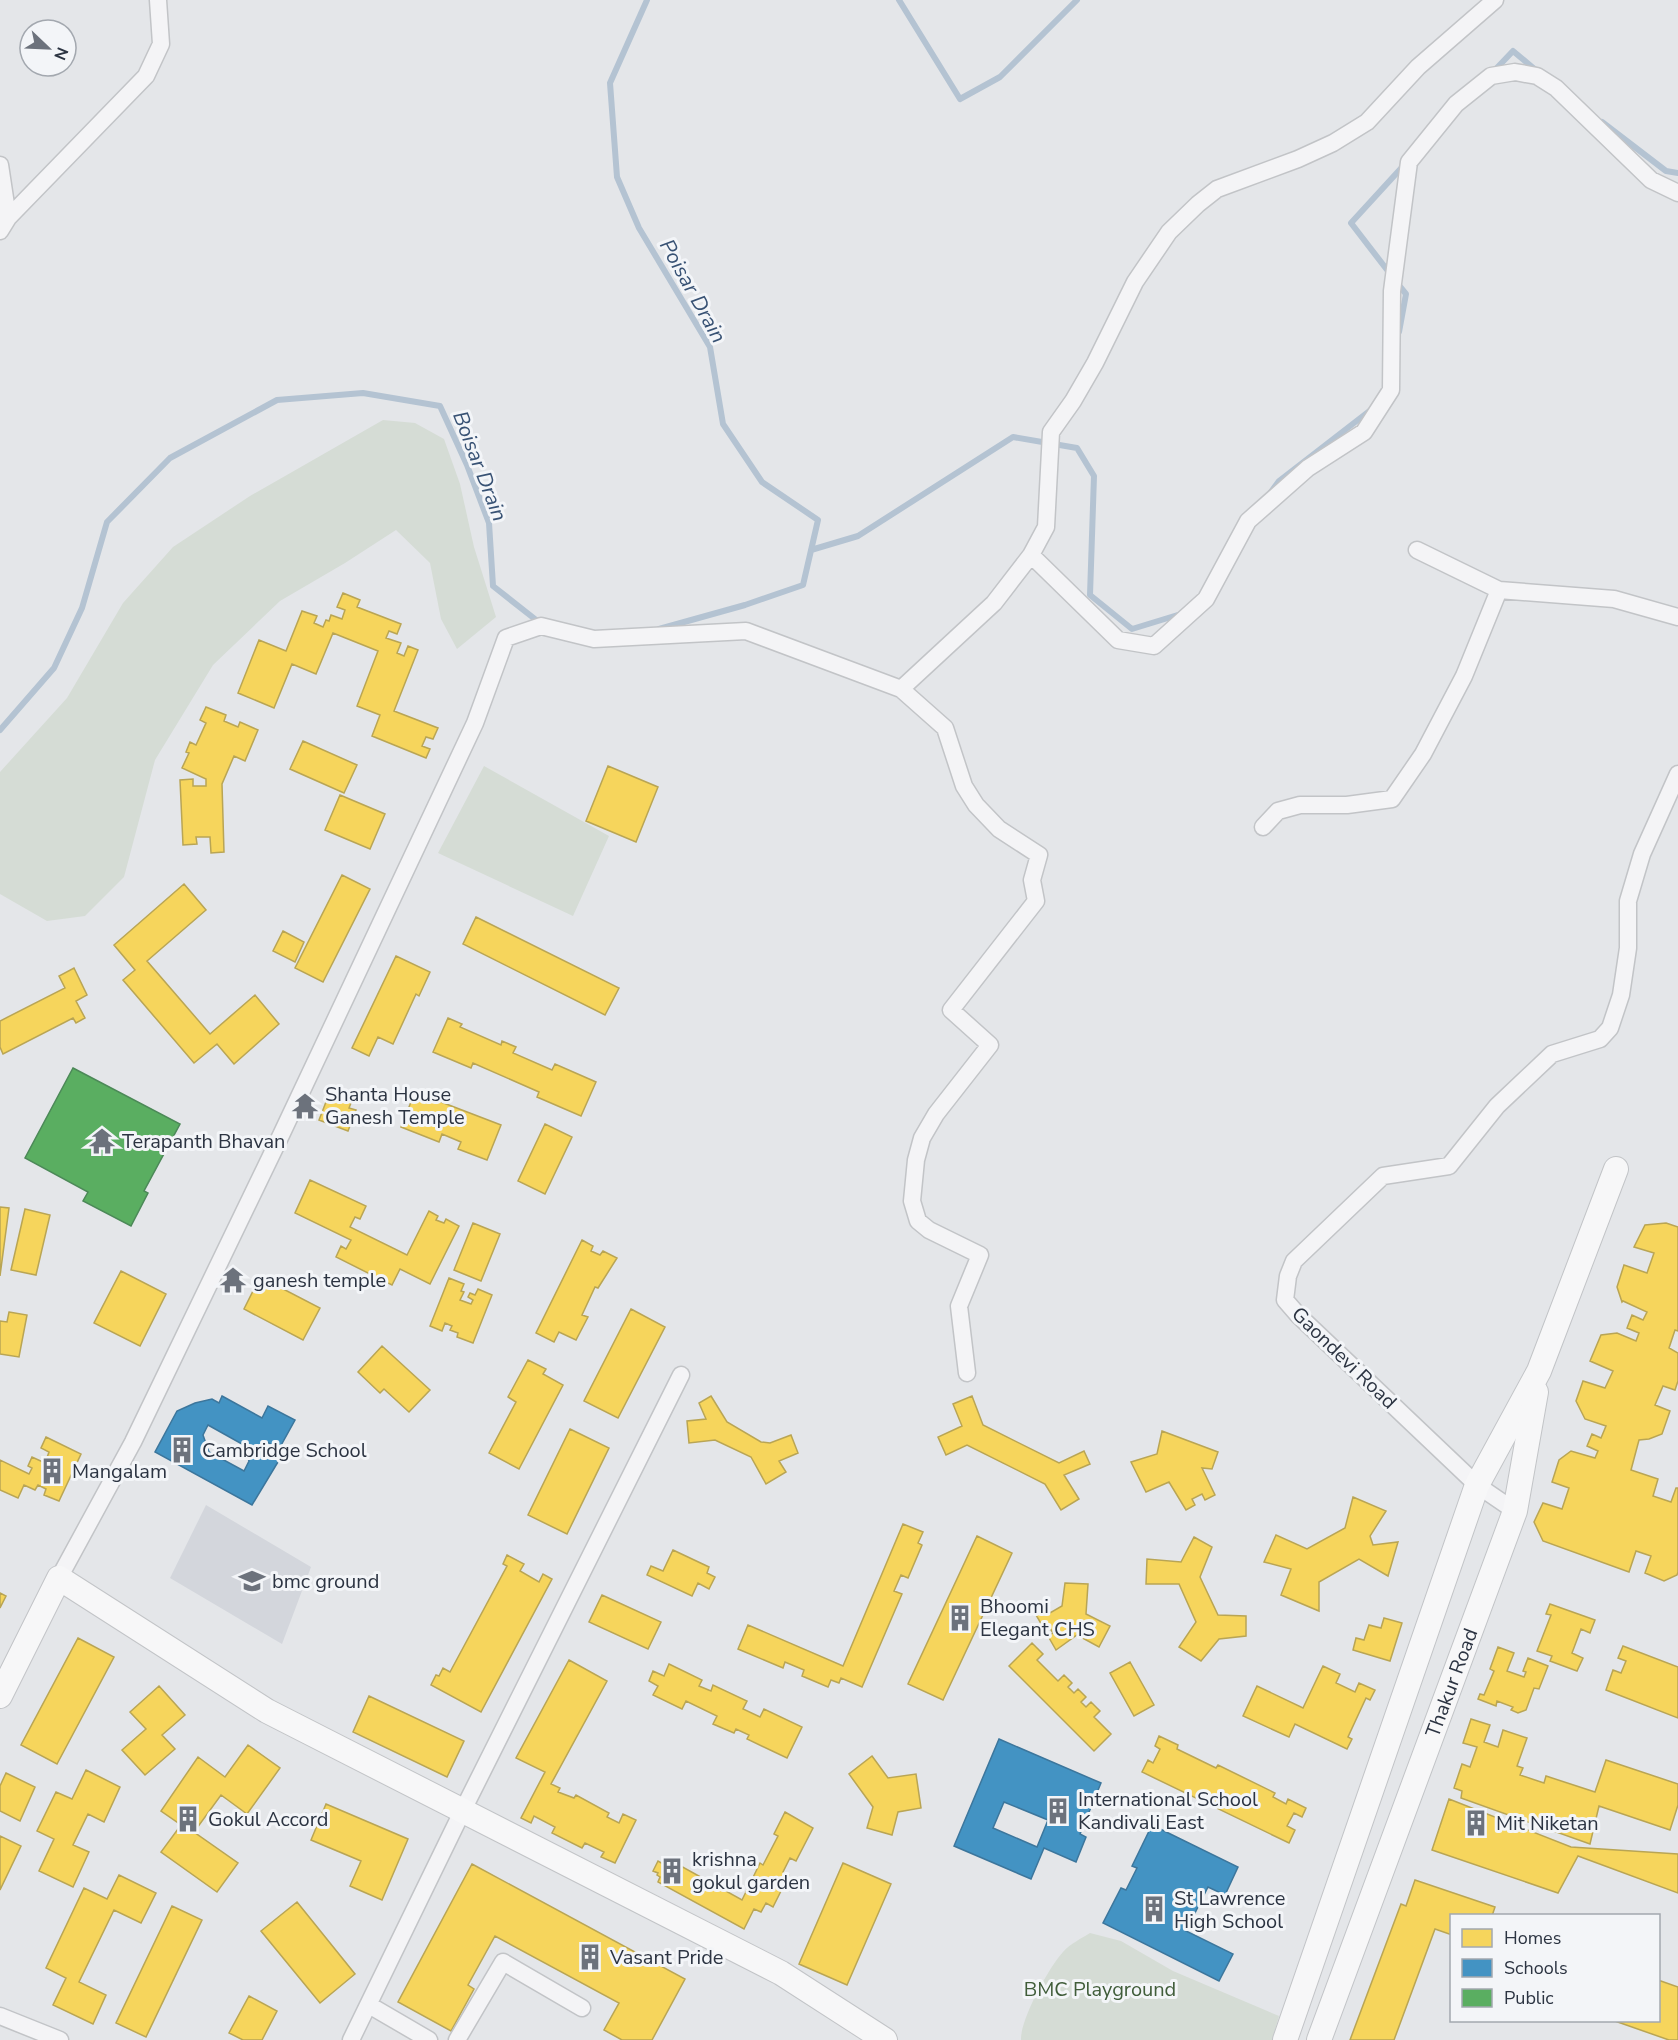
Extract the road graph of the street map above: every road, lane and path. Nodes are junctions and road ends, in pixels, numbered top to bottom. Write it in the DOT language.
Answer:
graph roads {
  1 [pos="158,0"];
  2 [pos="1496,0"];
  3 [pos="0,165"];
  4 [pos="1678,193"];
  5 [pos="4,225"];
  6 [pos="1417,550"];
  7 [pos="1031,555"];
  8 [pos="1499,590"];
  9 [pos="1678,617"];
  10 [pos="901,689"];
  11 [pos="1678,774"];
  12 [pos="1263,827"];
  13 [pos="1616,1169"];
  14 [pos="1539,1371"];
  15 [pos="967,1373"];
  16 [pos="681,1375"];
  17 [pos="1477,1485"];
  18 [pos="1515,1511"];
  19 [pos="59,1578"];
  20 [pos="0,1696"];
  21 [pos="463,1810"];
  22 [pos="1308,1973"];
  23 [pos="1338,1988"];
  24 [pos="369,2005"];
  25 [pos="582,2008"];
  26 [pos="0,2016"];
  27 [pos="60,2040"];
  28 [pos="351,2040"];
  29 [pos="429,2040"];
  30 [pos="457,2040"];
  31 [pos="885,2040"];
  32 [pos="1285,2040"];
  33 [pos="1319,2040"];
  1 -- 5 [label="street"];
  2 -- 7 [label="street"];
  3 -- 5 [label="street"];
  4 -- 7 [label="street"];
  6 -- 8 [label="street"];
  7 -- 10 [label="street"];
  8 -- 9 [label="street"];
  8 -- 12 [label="street"];
  10 -- 15 [label="street"];
  10 -- 19 [label="street"];
  11 -- 17 [label="street, Gaondevi Road"];
  13 -- 14 [label="street, Thakur Road"];
  14 -- 17 [label="street, Thakur Road"];
  14 -- 18 [label="street, Thakur Road"];
  16 -- 21 [label="street"];
  17 -- 18 [label="street, Gaondevi Road"];
  17 -- 22 [label="street, Thakur Road"];
  18 -- 23 [label="street, Thakur Road"];
  19 -- 20 [label="street"];
  19 -- 21 [label="street"];
  21 -- 24 [label="street"];
  21 -- 31 [label="street"];
  22 -- 23 [label="street"];
  22 -- 32 [label="street, Thakur Road"];
  23 -- 33 [label="street, Thakur Road"];
  24 -- 28 [label="street"];
  24 -- 29 [label="street"];
  25 -- 30 [label="street"];
  26 -- 27 [label="street"];
}
